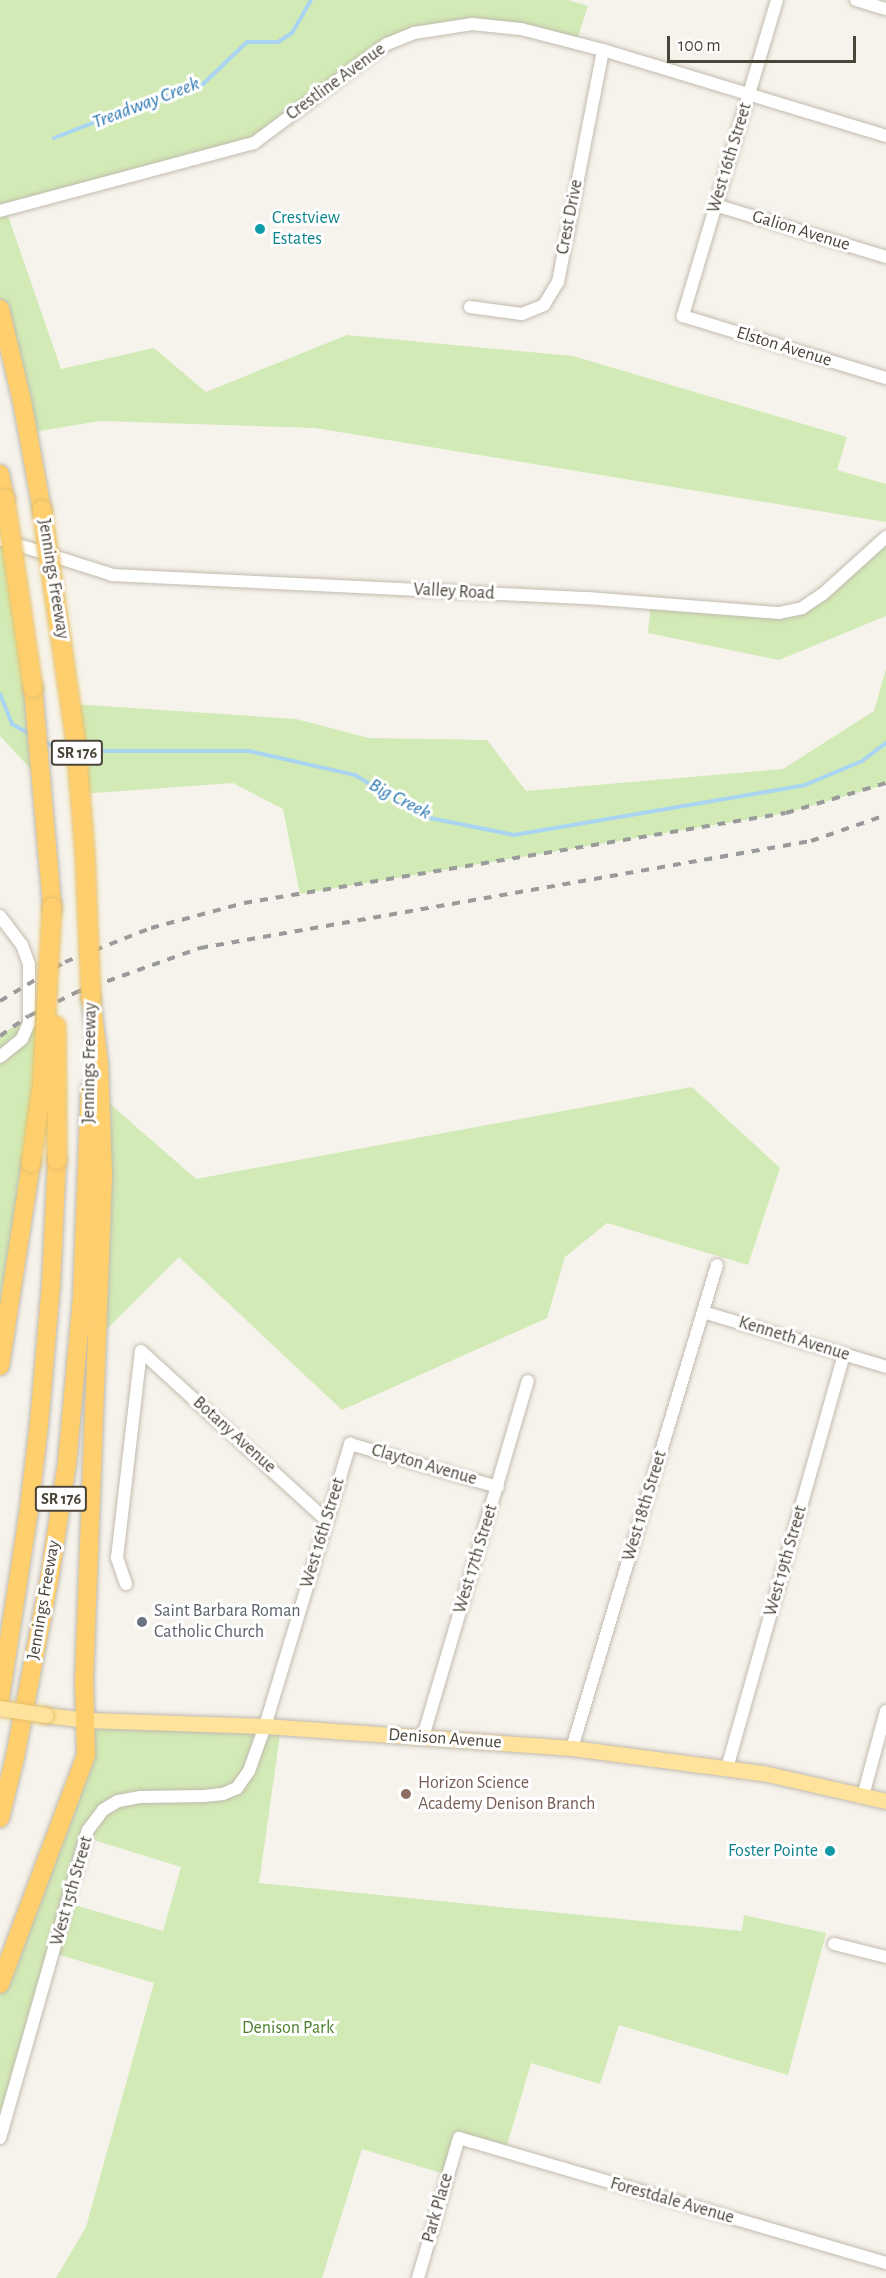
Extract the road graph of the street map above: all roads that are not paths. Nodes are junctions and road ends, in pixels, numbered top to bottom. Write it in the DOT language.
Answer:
graph roads {
  1 [pos="777,0"];
  2 [pos="856,0"];
  3 [pos="886,9"];
  4 [pos="603,50"];
  5 [pos="749,94"];
  6 [pos="886,136"];
  7 [pos="715,205"];
  8 [pos="0,211"];
  9 [pos="886,257"];
  10 [pos="470,307"];
  11 [pos="0,309"];
  12 [pos="683,316"];
  13 [pos="886,378"];
  14 [pos="0,474"];
  15 [pos="886,537"];
  16 [pos="0,538"];
  17 [pos="52,907"];
  18 [pos="0,916"];
  19 [pos="3,1054"];
  20 [pos="96,1176"];
  21 [pos="717,1264"];
  22 [pos="703,1312"];
  23 [pos="844,1354"];
  24 [pos="0,1366"];
  25 [pos="886,1367"];
  26 [pos="528,1381"];
  27 [pos="350,1444"];
  28 [pos="498,1487"];
  29 [pos="326,1520"];
  30 [pos="126,1584"];
  31 [pos="0,1699"];
  32 [pos="0,1708"];
  33 [pos="886,1711"];
  34 [pos="87,1720"];
  35 [pos="265,1726"];
  36 [pos="423,1737"];
  37 [pos="572,1748"];
  38 [pos="727,1768"];
  39 [pos="863,1796"];
  40 [pos="886,1801"];
  41 [pos="0,1818"];
  42 [pos="834,1944"];
  43 [pos="886,1957"];
  44 [pos="0,1984"];
  45 [pos="0,2138"];
  46 [pos="459,2138"];
  47 [pos="886,2263"];
  48 [pos="418,2278"];
  1 -- 5 [label="street, West 16th Street"];
  2 -- 3 [label="street"];
  4 -- 5 [label="street, Crestline Avenue"];
  4 -- 8 [label="street, Crestline Avenue"];
  4 -- 10 [label="street, Crest Drive"];
  5 -- 6 [label="street, Crestline Avenue"];
  5 -- 7 [label="street, West 16th Street"];
  7 -- 9 [label="street, Galion Avenue"];
  7 -- 12 [label="street, West 16th Street"];
  11 -- 20 [label="highway, Jennings Freeway / SR 176, bridge"];
  12 -- 13 [label="street, Elston Avenue"];
  14 -- 17 [label="highway, Jennings Freeway / SR 176, bridge"];
  15 -- 16 [label="street, Valley Road"];
  17 -- 24 [label="highway, bridge"];
  17 -- 31 [label="highway, Jennings Freeway / SR 176, bridge"];
  18 -- 19 [label="street"];
  20 -- 34 [label="highway"];
  20 -- 41 [label="highway, Jennings Freeway / SR 176"];
  21 -- 22 [label="street, West 18th Street"];
  22 -- 23 [label="street, Kenneth Avenue"];
  22 -- 37 [label="street, West 18th Street"];
  23 -- 25 [label="street, Kenneth Avenue"];
  23 -- 38 [label="street, West 19th Street"];
  26 -- 28 [label="street, West 17th Street"];
  27 -- 28 [label="street, Clayton Avenue"];
  27 -- 29 [label="street, West 16th Street"];
  28 -- 36 [label="street, West 17th Street"];
  29 -- 30 [label="street, Botany Avenue"];
  29 -- 35 [label="street, West 16th Street"];
  32 -- 34 [label="main road, Denison Avenue, bridge"];
  33 -- 39 [label="street"];
  34 -- 35 [label="main road, Denison Avenue"];
  34 -- 44 [label="highway"];
  35 -- 36 [label="main road, Denison Avenue"];
  35 -- 45 [label="street, West 15th Street"];
  36 -- 37 [label="main road, Denison Avenue"];
  37 -- 38 [label="main road, Denison Avenue"];
  38 -- 39 [label="main road, Denison Avenue"];
  39 -- 40 [label="main road, Denison Avenue"];
  42 -- 43 [label="street"];
  46 -- 47 [label="street, Forestdale Avenue"];
  46 -- 48 [label="street, Park Place"];
}
